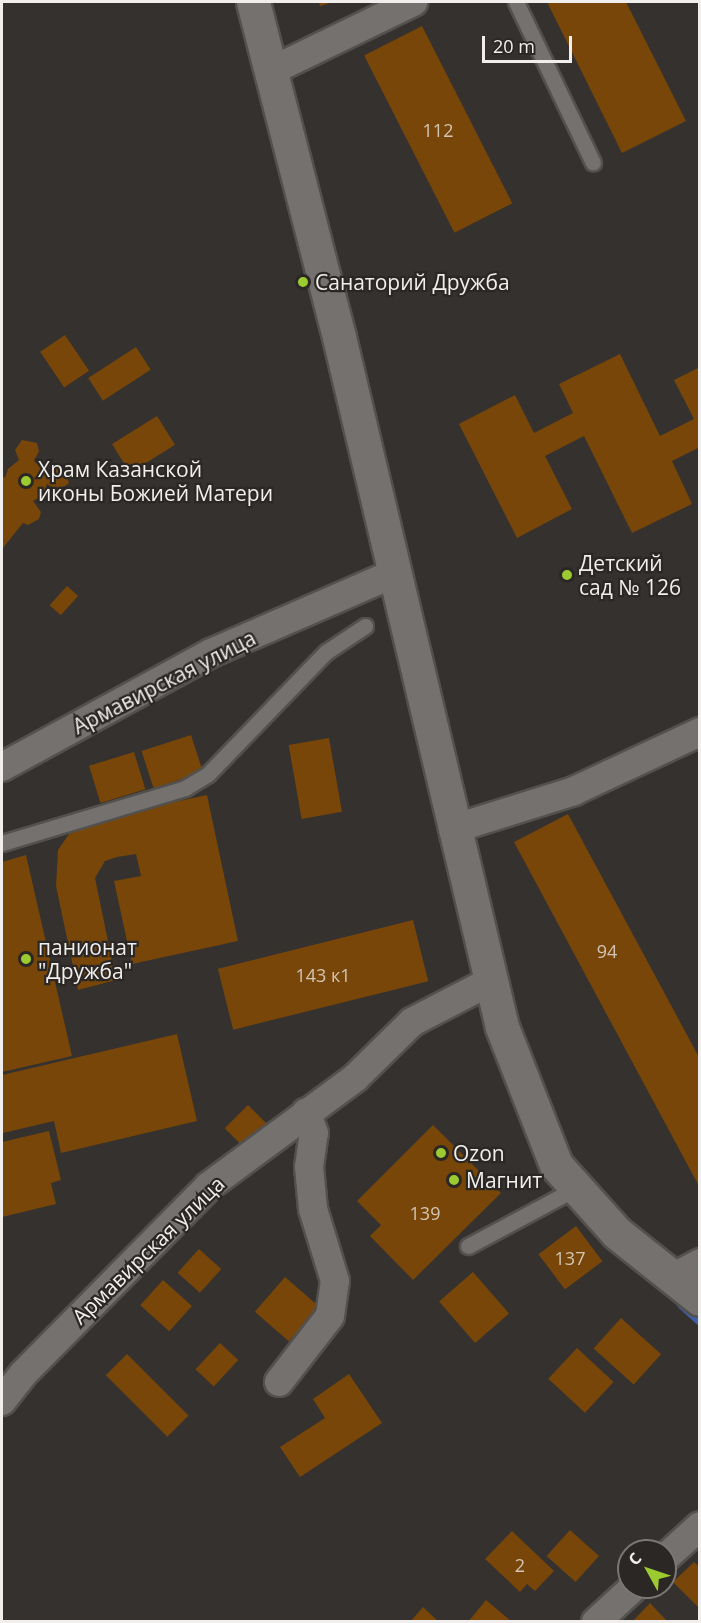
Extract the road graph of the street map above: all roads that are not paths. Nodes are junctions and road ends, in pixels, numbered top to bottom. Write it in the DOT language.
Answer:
graph roads {
  1 [pos="253,2"];
  2 [pos="413,2"];
  3 [pos="516,2"];
  4 [pos="273,70"];
  5 [pos="593,163"];
  6 [pos="395,573"];
  7 [pos="365,626"];
  8 [pos="699,732"];
  9 [pos="2,767"];
  10 [pos="453,830"];
  11 [pos="2,843"];
  12 [pos="490,981"];
  13 [pos="306,1112"];
  14 [pos="576,1188"];
  15 [pos="468,1246"];
  16 [pos="687,1270"];
  17 [pos="699,1299"];
  18 [pos="279,1382"];
  19 [pos="2,1401"];
  20 [pos="699,1526"];
  21 [pos="677,1547"];
  22 [pos="621,1599"];
  23 [pos="597,1622"];
  1 -- 4 [label="main road"];
  2 -- 4 [label="street"];
  3 -- 5 [label="lane"];
  4 -- 6 [label="main road"];
  6 -- 9 [label="street, Армавирская улица"];
  6 -- 10 [label="main road"];
  7 -- 11 [label="lane"];
  8 -- 10 [label="street"];
  10 -- 12 [label="main road"];
  12 -- 13 [label="street, Армавирская улица"];
  12 -- 14 [label="main road"];
  13 -- 18 [label="street"];
  13 -- 19 [label="street, Армавирская улица"];
  14 -- 15 [label="lane"];
  14 -- 16 [label="main road"];
  16 -- 17 [label="main road"];
  20 -- 21 [label="street"];
  22 -- 23 [label="street"];
}
